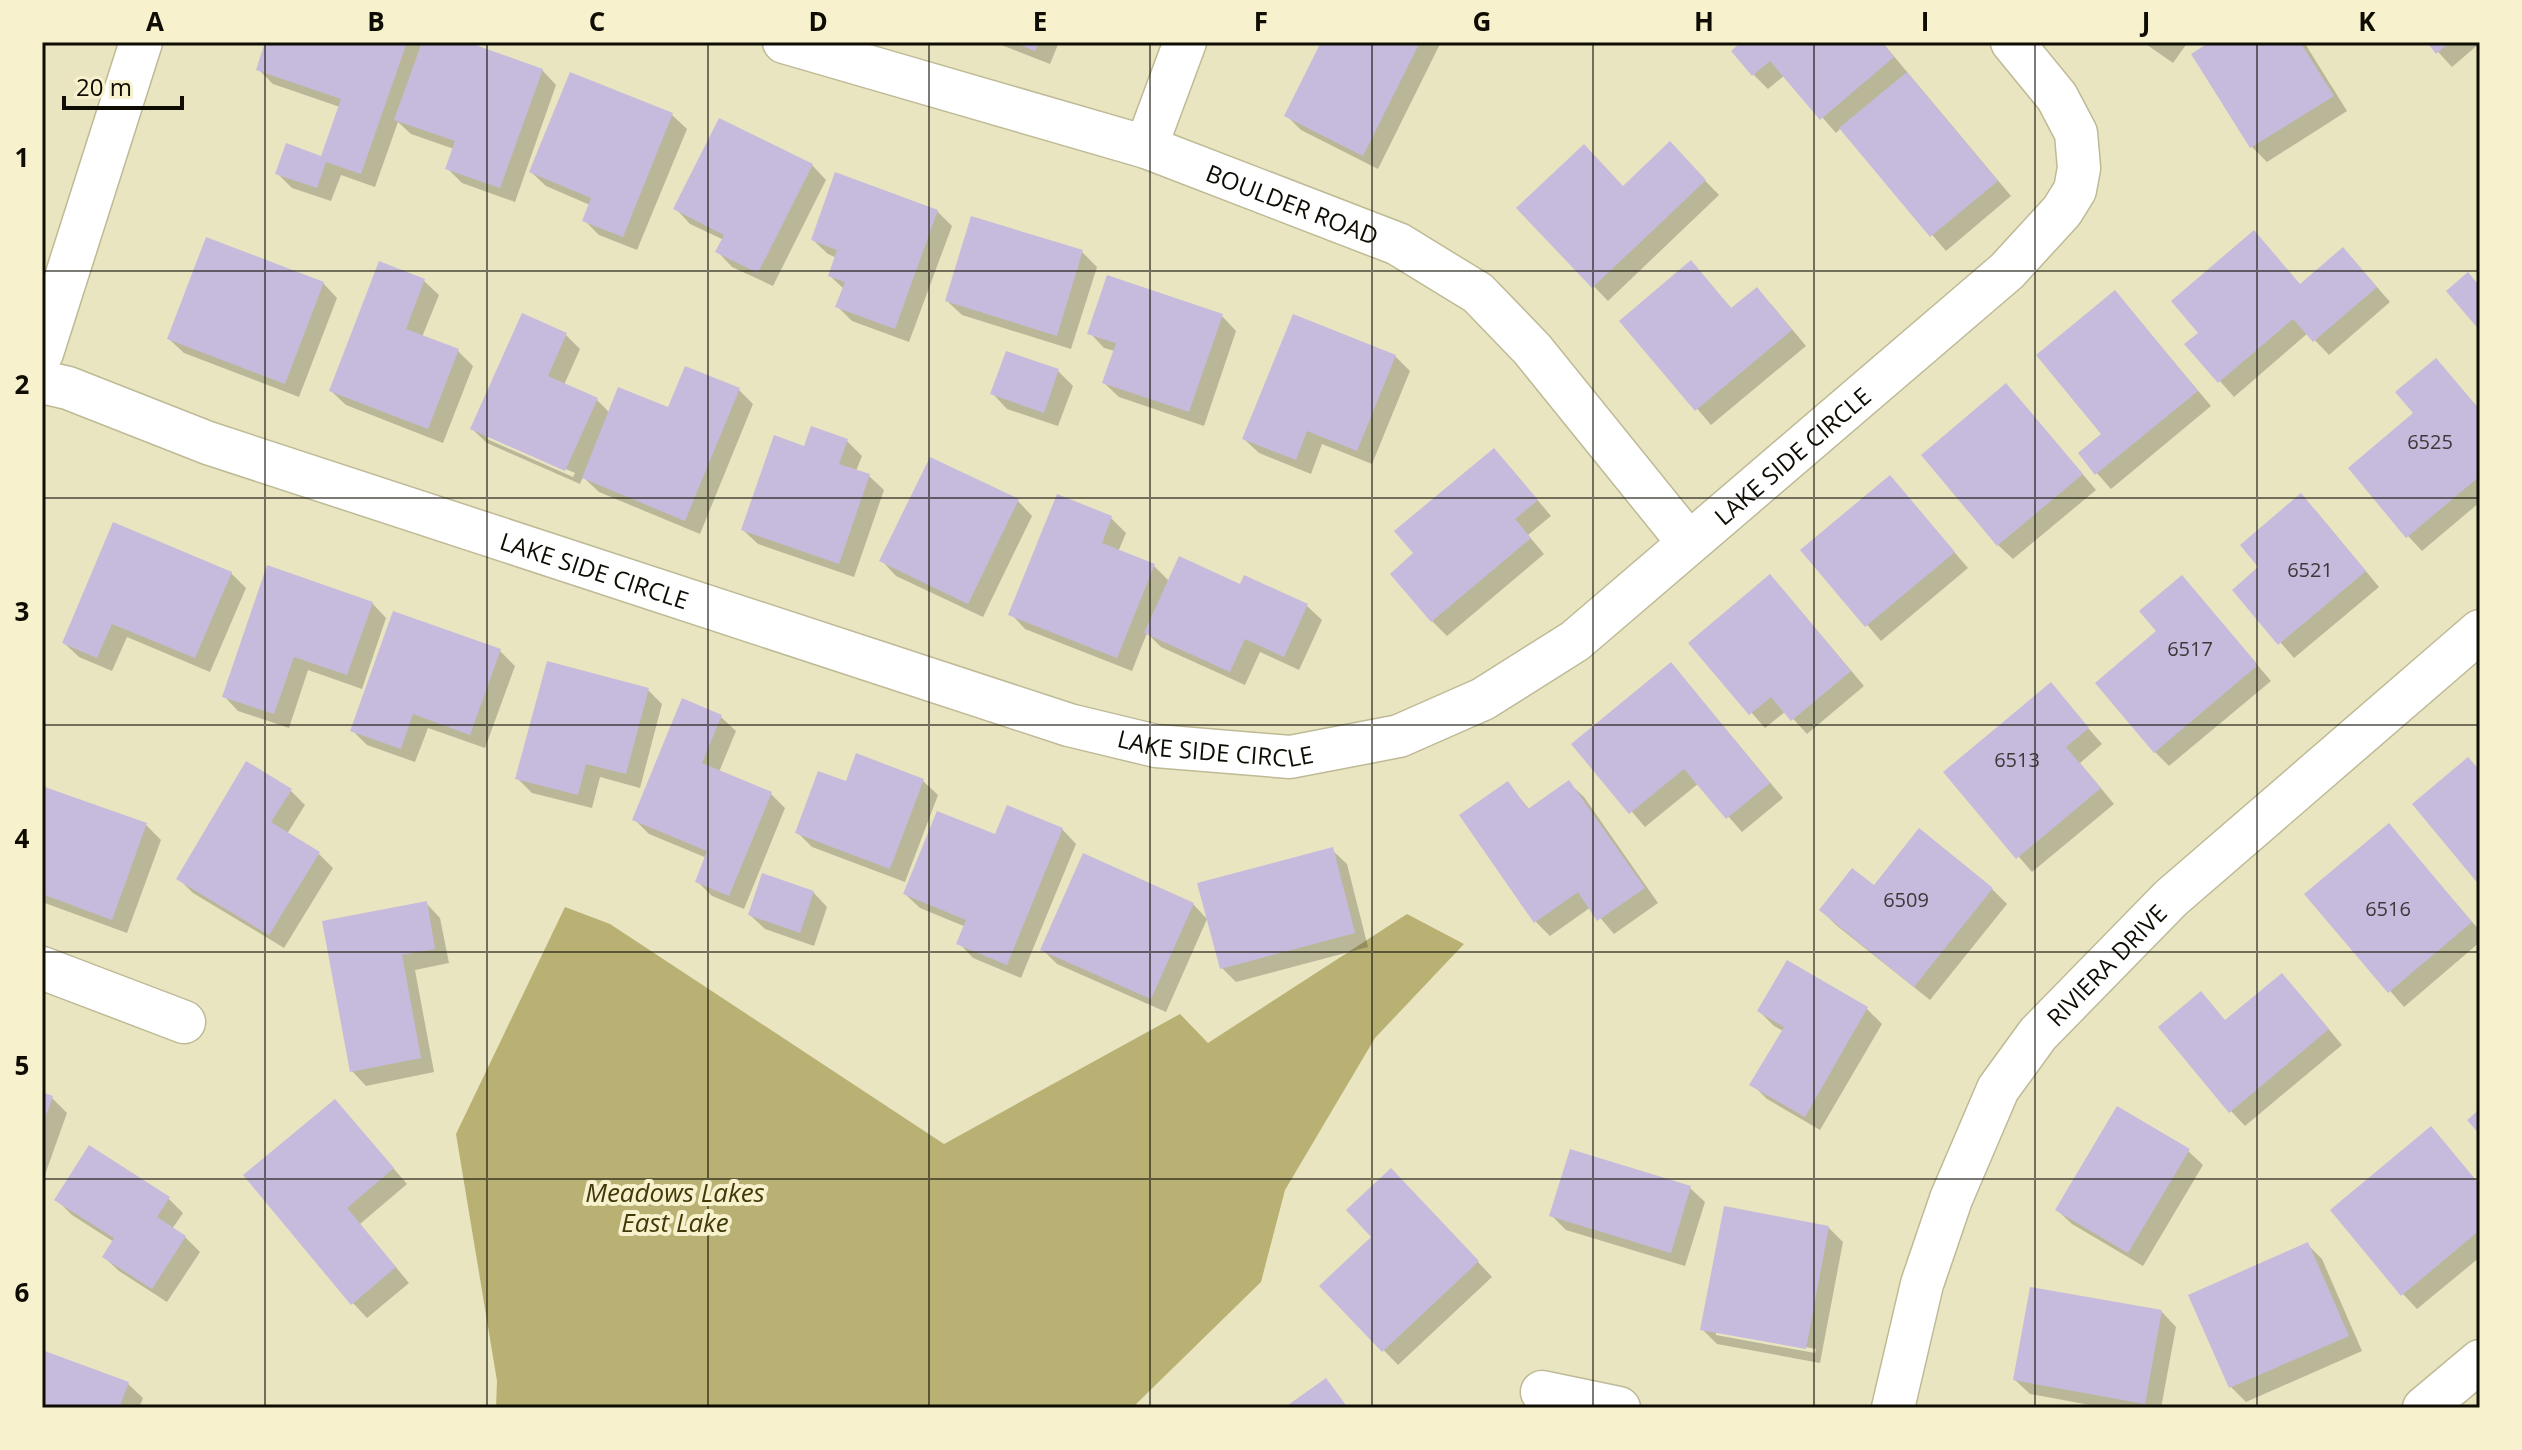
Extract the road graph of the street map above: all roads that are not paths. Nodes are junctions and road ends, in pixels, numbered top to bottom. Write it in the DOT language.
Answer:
graph roads {
  1 [pos="141,42"];
  2 [pos="784,42"];
  3 [pos="1185,42"];
  4 [pos="2012,42"];
  5 [pos="1146,147"];
  6 [pos="42,353"];
  7 [pos="42,382"];
  8 [pos="1688,542"];
  9 [pos="2480,631"];
  10 [pos="42,968"];
  11 [pos="184,1022"];
  12 [pos="2480,1361"];
  13 [pos="1542,1392"];
  14 [pos="1619,1408"];
  15 [pos="1893,1408"];
  16 [pos="2424,1408"];
  1 -- 6 [label="street"];
  2 -- 5 [label="street, BOULDER ROAD"];
  3 -- 5 [label="street"];
  4 -- 8 [label="street, LAKE SIDE CIRCLE"];
  5 -- 8 [label="street, BOULDER ROAD"];
  7 -- 8 [label="street, LAKE SIDE CIRCLE"];
  9 -- 15 [label="street, RIVIERA DRIVE"];
  10 -- 11 [label="street"];
  12 -- 16 [label="street"];
  13 -- 14 [label="street"];
}
